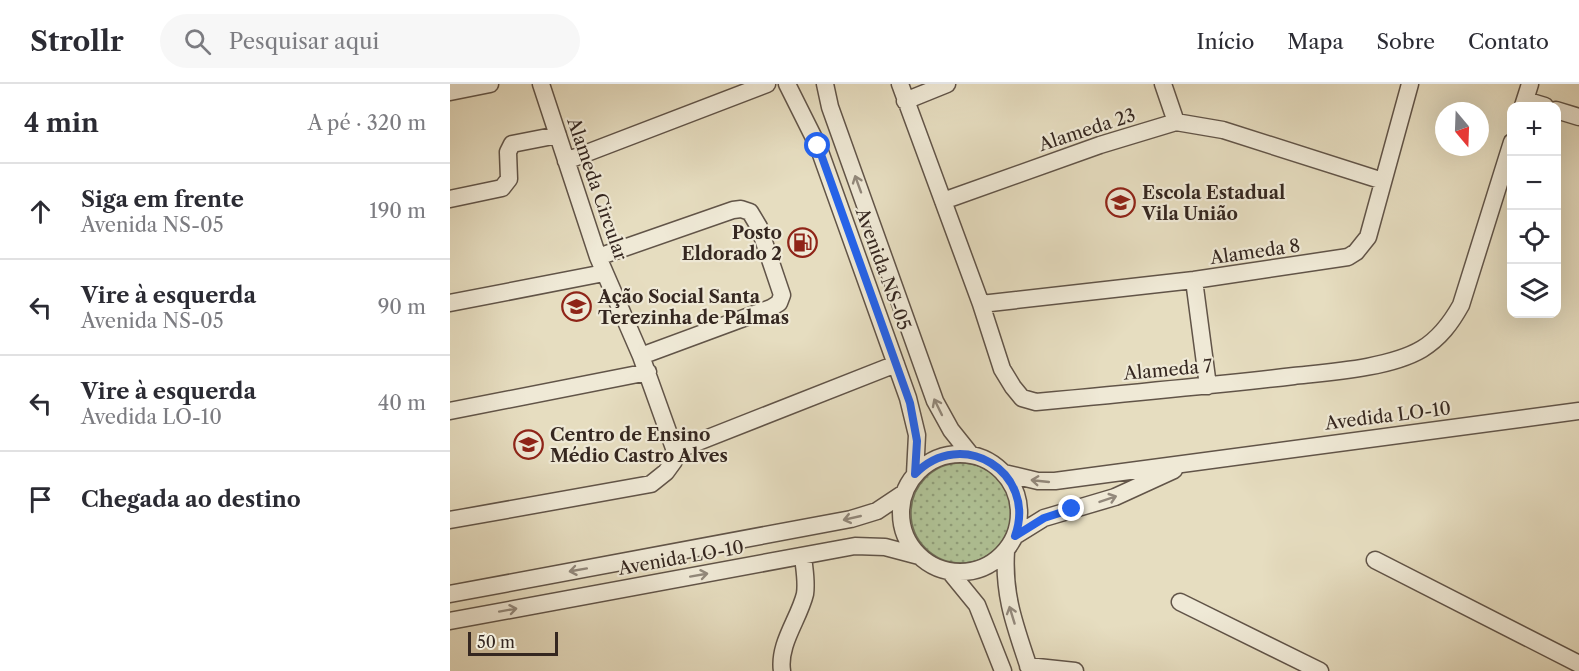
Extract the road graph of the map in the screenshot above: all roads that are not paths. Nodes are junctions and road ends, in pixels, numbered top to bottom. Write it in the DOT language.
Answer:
graph roads {
  1 [pos="490,84"];
  2 [pos="541,84"];
  3 [pos="767,84"];
  4 [pos="787,84"];
  5 [pos="825,84"];
  6 [pos="900,84"];
  7 [pos="947,84"];
  8 [pos="1163,84"];
  9 [pos="1410,84"];
  10 [pos="1530,84"];
  11 [pos="450,92"];
  12 [pos="905,101"];
  13 [pos="1524,102"];
  14 [pos="1561,111"];
  15 [pos="1579,117"];
  16 [pos="1176,122"];
  17 [pos="558,135"];
  18 [pos="1508,156"];
  19 [pos="566,160"];
  20 [pos="1383,181"];
  21 [pos="450,199"];
  22 [pos="943,201"];
  23 [pos="601,265"];
  24 [pos="1194,280"];
  25 [pos="450,303"];
  26 [pos="981,304"];
  27 [pos="641,356"];
  28 [pos="896,364"];
  29 [pos="648,372"];
  30 [pos="1208,386"];
  31 [pos="450,411"];
  32 [pos="1579,411"];
  33 [pos="675,451"];
  34 [pos="971,455"];
  35 [pos="1202,460"];
  36 [pos="1004,473"];
  37 [pos="915,474"];
  38 [pos="904,493"];
  39 [pos="450,520"];
  40 [pos="1015,536"];
  41 [pos="1006,551"];
  42 [pos="803,556"];
  43 [pos="919,556"];
  44 [pos="1375,560"];
  45 [pos="950,572"];
  46 [pos="450,594"];
  47 [pos="1180,602"];
  48 [pos="450,621"];
  49 [pos="1579,664"];
  50 [pos="1029,668"];
  51 [pos="782,671"];
  52 [pos="1003,671"];
  53 [pos="1075,671"];
  54 [pos="1320,671"];
  1 -- 11 [label="street"];
  2 -- 17 [label="street, Alameda Circular"];
  3 -- 19 [label="street"];
  4 -- 28 [label="street, Avenida NS-05"];
  34 -- 5 [label="street, Avenida NS-05, one-way"];
  6 -- 12 [label="street, Alameda 7"];
  7 -- 12 [label="street"];
  8 -- 16 [label="street"];
  9 -- 20 [label="street, Alameda 8"];
  10 -- 13 [label="street"];
  12 -- 22 [label="street, Alameda 7"];
  14 -- 15 [label="street"];
  16 -- 20 [label="street, Alameda 23"];
  16 -- 22 [label="street, Alameda 23"];
  17 -- 19 [label="street, Alameda Circular"];
  17 -- 21 [label="street"];
  18 -- 30 [label="street, Alameda 7"];
  19 -- 23 [label="street, Alameda Circular"];
  20 -- 24 [label="street, Alameda 8"];
  22 -- 26 [label="street, Alameda 7"];
  23 -- 25 [label="street"];
  23 -- 27 [label="street, Alameda Circular"];
  23 -- 27 [label="street"];
  24 -- 26 [label="street, Alameda 8"];
  24 -- 30 [label="street"];
  26 -- 30 [label="street, Alameda 7"];
  27 -- 29 [label="street, Alameda Circular"];
  28 -- 33 [label="street"];
  28 -- 37 [label="street, Avenida NS-05"];
  29 -- 31 [label="street"];
  29 -- 33 [label="street, Alameda Circular"];
  32 -- 35 [label="street, Avedida LO-10"];
  33 -- 39 [label="street"];
  34 -- 36 [label="street, Avenida NS-05"];
  34 -- 37 [label="street, Avenida NS-05"];
  35 -- 36 [label="street, Avedida LO-10, one-way"];
  40 -- 35 [label="street, Avedida LO-10, one-way"];
  36 -- 40 [label="street"];
  37 -- 38 [label="street, Avenida NS-05"];
  38 -- 43 [label="street, Avenida NS-05"];
  38 -- 46 [label="street, Avenida LO-10, one-way"];
  40 -- 41 [label="street"];
  41 -- 45 [label="street"];
  50 -- 41 [label="street, one-way"];
  42 -- 43 [label="street, Avenida LO-10"];
  48 -- 42 [label="street, Avenida LO-10, one-way"];
  42 -- 51 [label="street"];
  43 -- 45 [label="street, Avenida NS-05"];
  44 -- 49 [label="street"];
  45 -- 52 [label="street, Avenida NS-05"];
  47 -- 54 [label="street"];
  50 -- 53 [label="street"];
}
